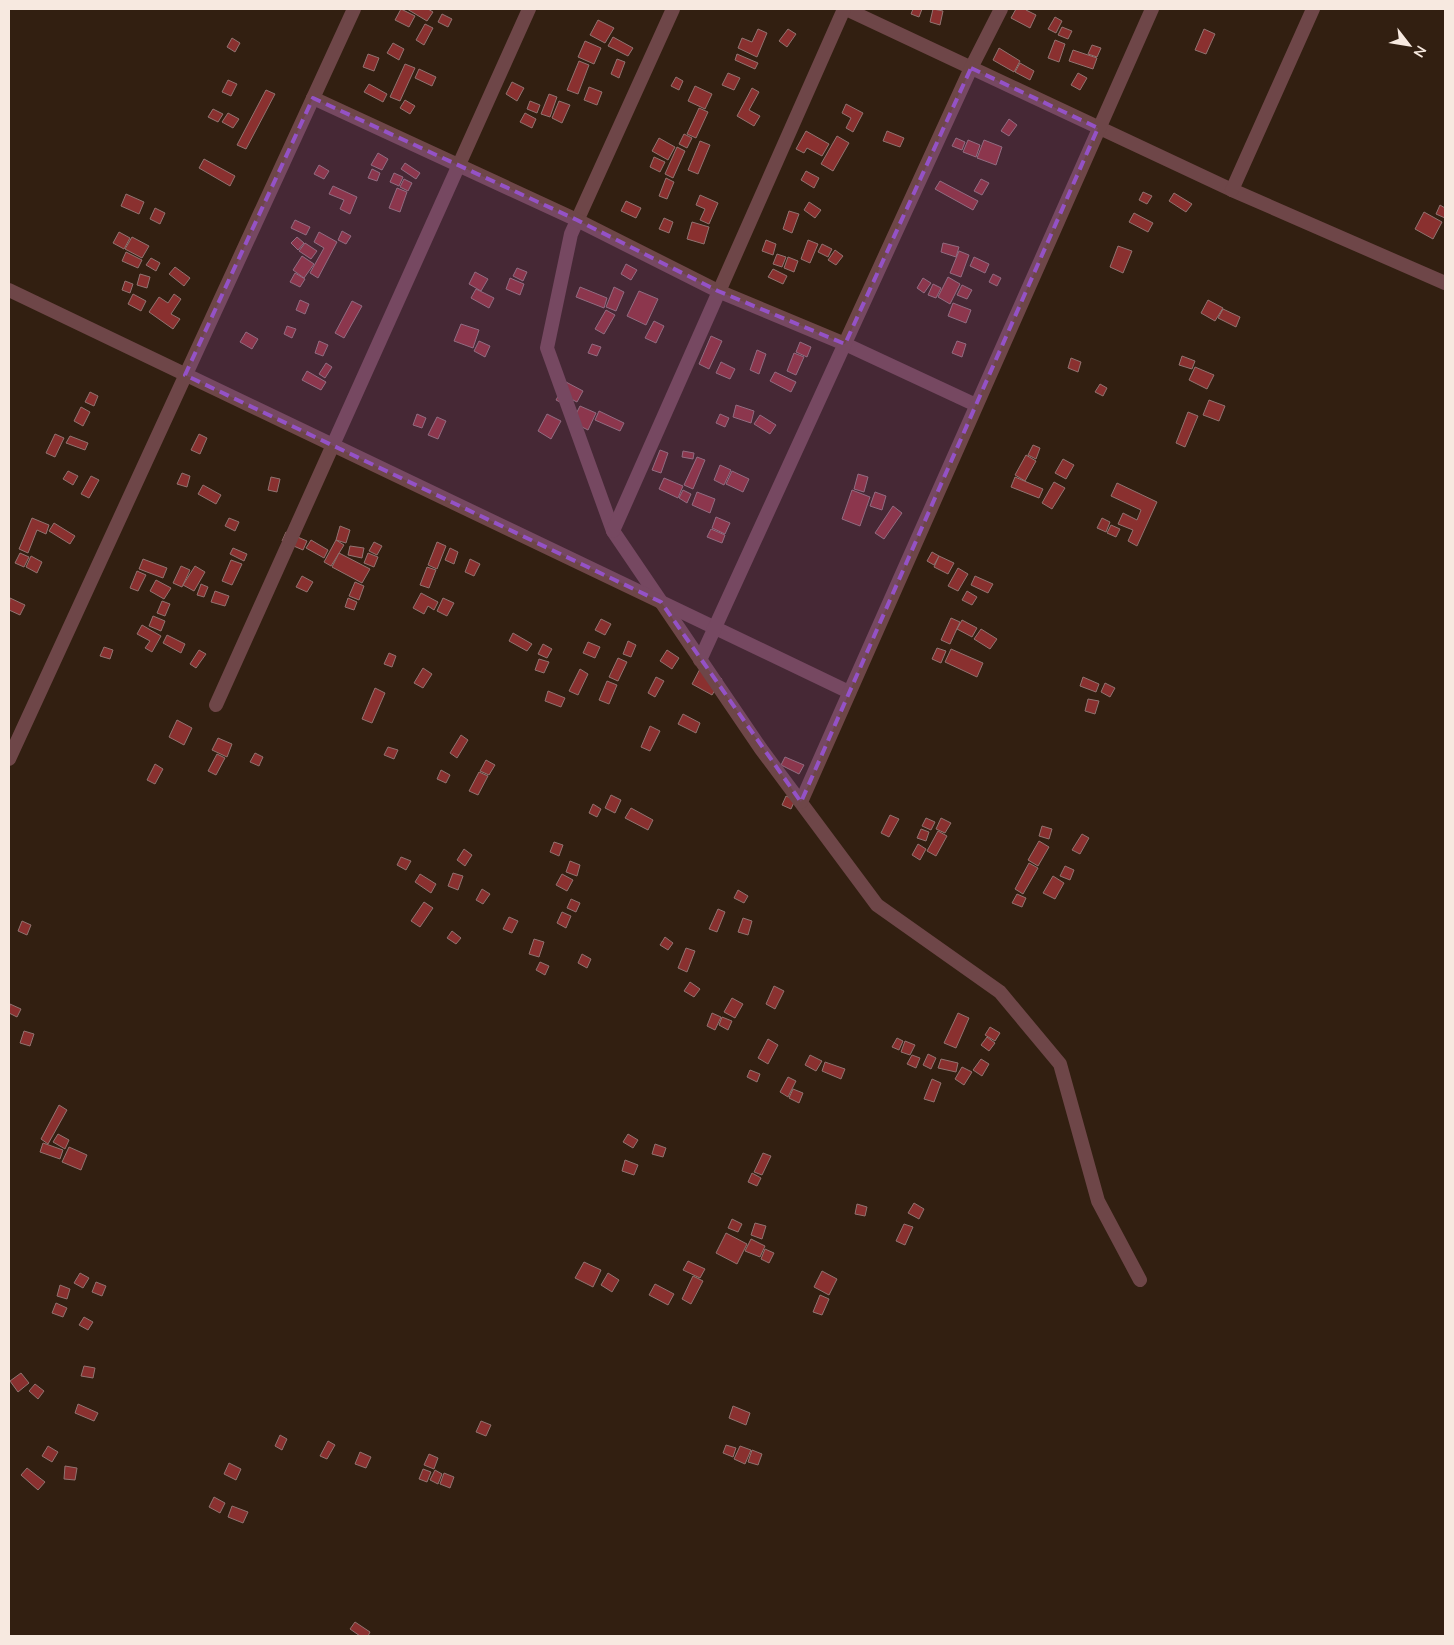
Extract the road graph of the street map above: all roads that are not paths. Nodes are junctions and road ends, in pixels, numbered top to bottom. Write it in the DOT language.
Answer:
graph roads {
  1 [pos="354,9"];
  2 [pos="529,9"];
  3 [pos="673,9"];
  4 [pos="845,9"];
  5 [pos="1001,9"];
  6 [pos="1152,9"];
  7 [pos="1312,9"];
  8 [pos="971,68"];
  9 [pos="313,98"];
  10 [pos="1098,128"];
  11 [pos="458,165"];
  12 [pos="1232,190"];
  13 [pos="577,220"];
  14 [pos="1445,283"];
  15 [pos="9,290"];
  16 [pos="718,291"];
  17 [pos="845,344"];
  18 [pos="186,375"];
  19 [pos="976,404"];
  20 [pos="333,445"];
  21 [pos="613,531"];
  22 [pos="661,602"];
  23 [pos="715,628"];
  24 [pos="700,660"];
  25 [pos="849,692"];
  26 [pos="216,705"];
  27 [pos="9,759"];
  28 [pos="800,802"];
  29 [pos="1140,1280"];
  1 -- 9 [label="street"];
  2 -- 11 [label="street"];
  3 -- 13 [label="street"];
  4 -- 8 [label="street"];
  4 -- 16 [label="street"];
  5 -- 8 [label="street"];
  6 -- 10 [label="street"];
  7 -- 12 [label="street"];
  8 -- 10 [label="street"];
  8 -- 17 [label="street"];
  9 -- 11 [label="street"];
  9 -- 18 [label="street"];
  10 -- 12 [label="street"];
  10 -- 19 [label="street"];
  11 -- 13 [label="street"];
  11 -- 20 [label="street"];
  12 -- 14 [label="street"];
  13 -- 16 [label="street"];
  13 -- 21 [label="street"];
  15 -- 18 [label="street"];
  16 -- 17 [label="street"];
  16 -- 21 [label="street"];
  17 -- 19 [label="street"];
  17 -- 23 [label="street"];
  18 -- 20 [label="street"];
  18 -- 27 [label="street"];
  19 -- 25 [label="street"];
  20 -- 22 [label="street"];
  20 -- 26 [label="street"];
  21 -- 22 [label="street"];
  22 -- 23 [label="street"];
  22 -- 24 [label="street"];
  23 -- 24 [label="street"];
  23 -- 25 [label="street"];
  24 -- 28 [label="street"];
  25 -- 28 [label="street"];
  28 -- 29 [label="street"];
}
